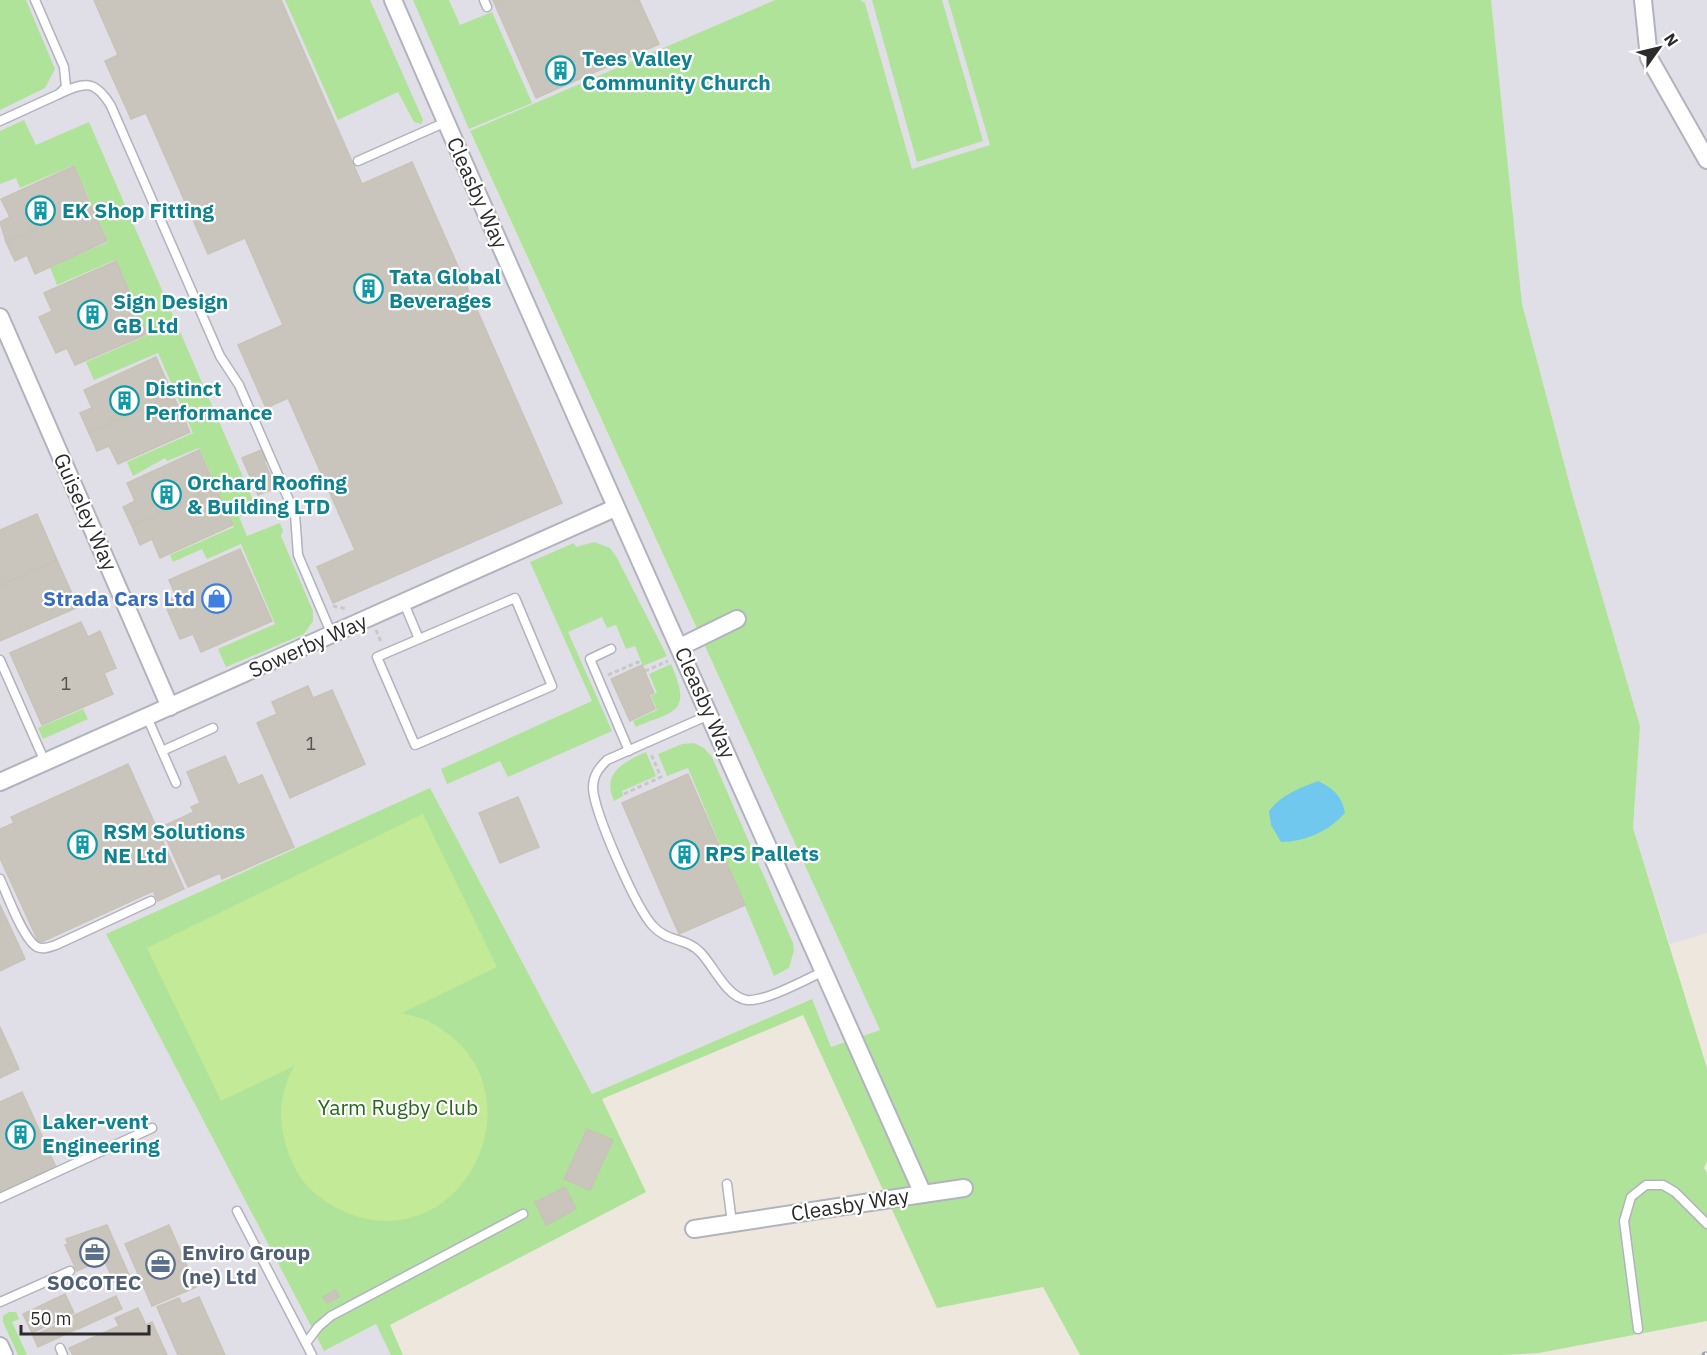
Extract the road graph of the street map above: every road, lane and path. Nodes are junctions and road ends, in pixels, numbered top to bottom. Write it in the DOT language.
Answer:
graph roads {
  1 [pos="35,0"];
  2 [pos="393,0"];
  3 [pos="1643,0"];
  4 [pos="64,67"];
  5 [pos="85,84"];
  6 [pos="59,94"];
  7 [pos="0,121"];
  8 [pos="446,122"];
  9 [pos="1707,160"];
  10 [pos="358,161"];
  11 [pos="0,317"];
  12 [pos="615,508"];
  13 [pos="404,603"];
  14 [pos="737,619"];
  15 [pos="332,635"];
  16 [pos="419,639"];
  17 [pos="611,649"];
  18 [pos="676,653"];
  19 [pos="0,660"];
  20 [pos="640,666"];
  21 [pos="645,671"];
  22 [pos="605,676"];
  23 [pos="170,707"];
  24 [pos="710,714"];
  25 [pos="147,717"];
  26 [pos="213,728"];
  27 [pos="646,743"];
  28 [pos="162,751"];
  29 [pos="629,751"];
  30 [pos="45,762"];
  31 [pos="0,782"];
  32 [pos="176,783"];
  33 [pos="624,794"];
  34 [pos="0,879"];
  35 [pos="151,901"];
  36 [pos="825,971"];
  37 [pos="152,1128"];
  38 [pos="727,1184"];
  39 [pos="964,1188"];
  40 [pos="923,1194"];
  41 [pos="0,1198"];
  42 [pos="237,1211"];
  43 [pos="523,1214"];
  44 [pos="732,1223"];
  45 [pos="1707,1224"];
  46 [pos="694,1228"];
  47 [pos="70,1271"];
  48 [pos="0,1302"];
  49 [pos="1638,1329"];
  50 [pos="306,1343"];
  51 [pos="0,1346"];
  52 [pos="4,1355"];
  53 [pos="312,1355"];
  1 -- 4 [label="lane"];
  2 -- 8 [label="street, Cleasby Way"];
  3 -- 9 [label="street"];
  4 -- 5 [label="lane"];
  4 -- 6 [label="lane"];
  5 -- 6 [label="lane"];
  5 -- 15 [label="lane"];
  6 -- 7 [label="lane"];
  8 -- 10 [label="lane"];
  8 -- 12 [label="street, Cleasby Way"];
  11 -- 23 [label="street, Guiseley Way"];
  12 -- 13 [label="street, Sowerby Way"];
  12 -- 18 [label="street, Cleasby Way"];
  13 -- 15 [label="street, Sowerby Way"];
  13 -- 16 [label="lane"];
  14 -- 18 [label="street"];
  15 -- 23 [label="street, Sowerby Way"];
  16 -- 16 [label="lane"];
  17 -- 29 [label="lane"];
  18 -- 21 [label="path"];
  18 -- 24 [label="street, Cleasby Way"];
  19 -- 30 [label="lane"];
  20 -- 22 [label="path"];
  23 -- 25 [label="street, Sowerby Way"];
  24 -- 27 [label="lane"];
  24 -- 36 [label="street, Cleasby Way"];
  25 -- 28 [label="lane"];
  25 -- 30 [label="street, Sowerby Way"];
  26 -- 28 [label="lane"];
  27 -- 29 [label="lane"];
  27 -- 33 [label="path"];
  28 -- 32 [label="lane"];
  29 -- 36 [label="lane"];
  30 -- 31 [label="street, Sowerby Way"];
  34 -- 35 [label="lane"];
  36 -- 40 [label="street, Cleasby Way"];
  37 -- 41 [label="lane"];
  38 -- 44 [label="lane"];
  39 -- 40 [label="street"];
  40 -- 44 [label="street, Cleasby Way"];
  42 -- 50 [label="lane"];
  43 -- 50 [label="lane"];
  44 -- 46 [label="street, Cleasby Way"];
  45 -- 49 [label="lane"];
  47 -- 48 [label="lane"];
  50 -- 53 [label="lane"];
  51 -- 52 [label="street"];
}
